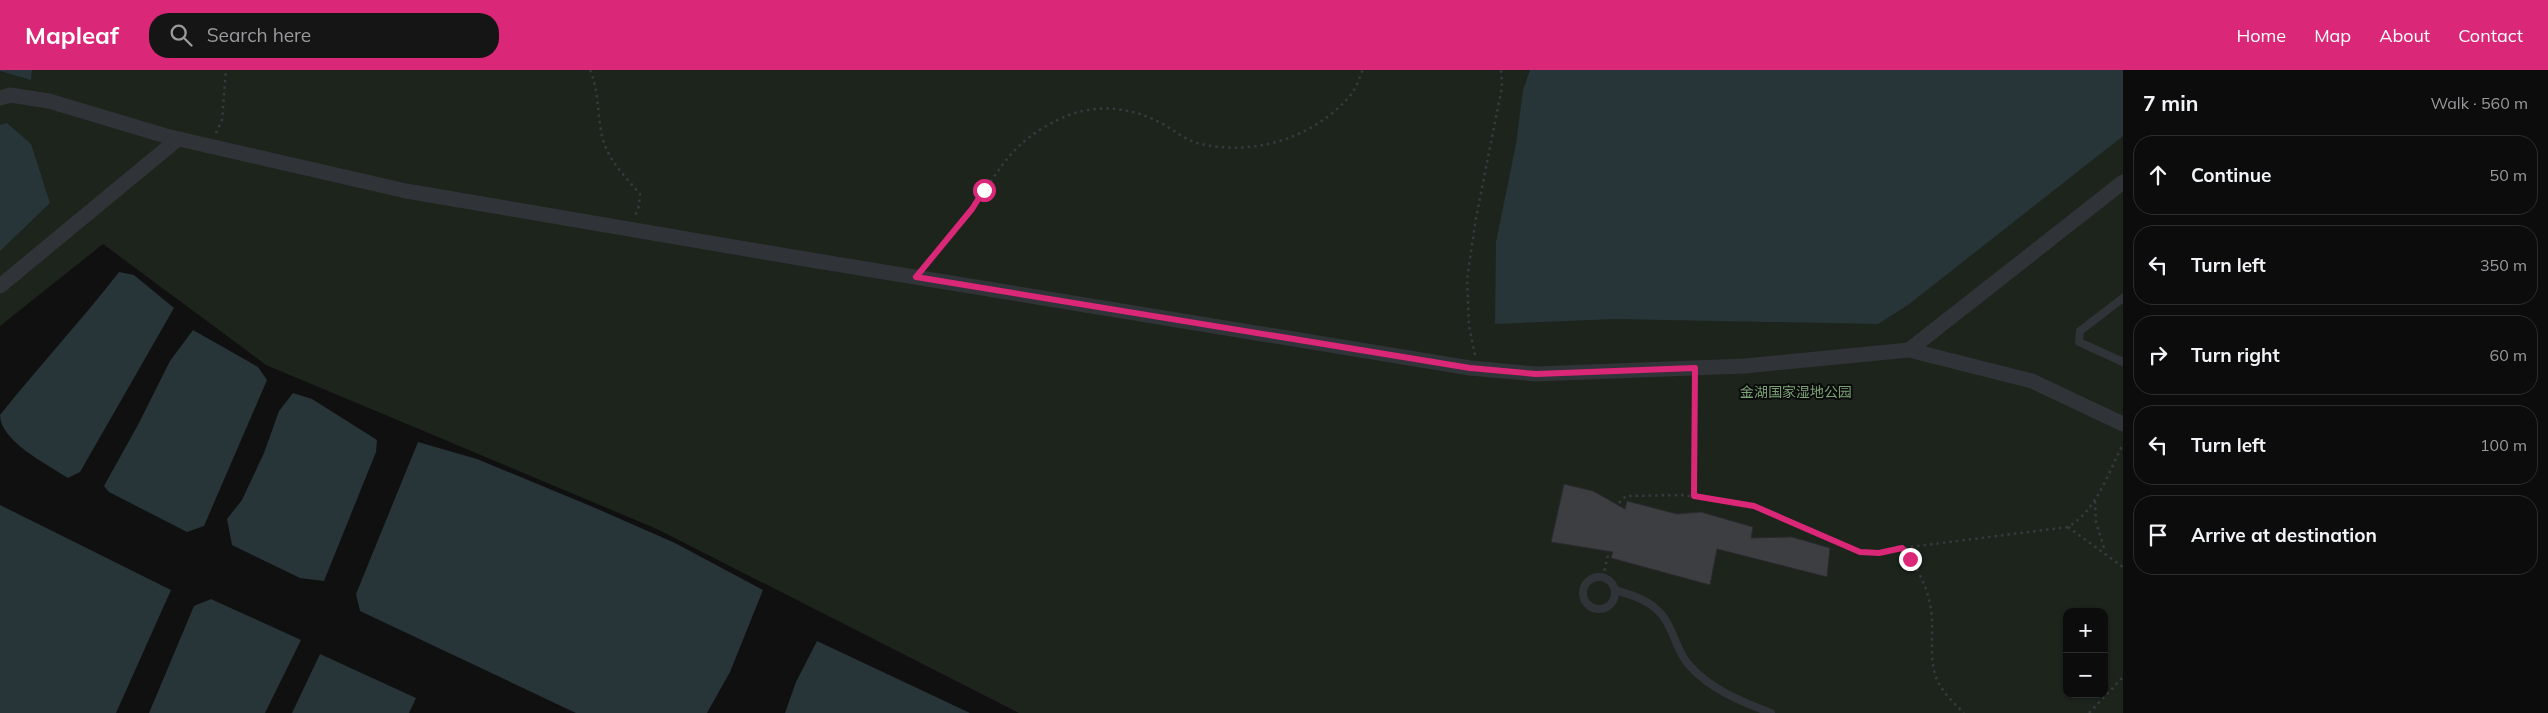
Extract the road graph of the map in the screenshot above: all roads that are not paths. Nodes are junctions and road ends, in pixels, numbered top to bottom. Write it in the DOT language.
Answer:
graph roads {
  1 [pos="0,98"];
  2 [pos="178,138"];
  3 [pos="2123,182"];
  4 [pos="0,286"];
  5 [pos="2123,298"];
  6 [pos="1909,350"];
  7 [pos="2123,362"];
  8 [pos="2123,423"];
  9 [pos="1615,590"];
  10 [pos="1771,713"];
  1 -- 2 [label="street"];
  2 -- 4 [label="street"];
  2 -- 6 [label="street"];
  3 -- 6 [label="street"];
  5 -- 7 [label="lane"];
  6 -- 8 [label="street"];
  9 -- 9 [label="lane"];
  9 -- 10 [label="lane"];
}
